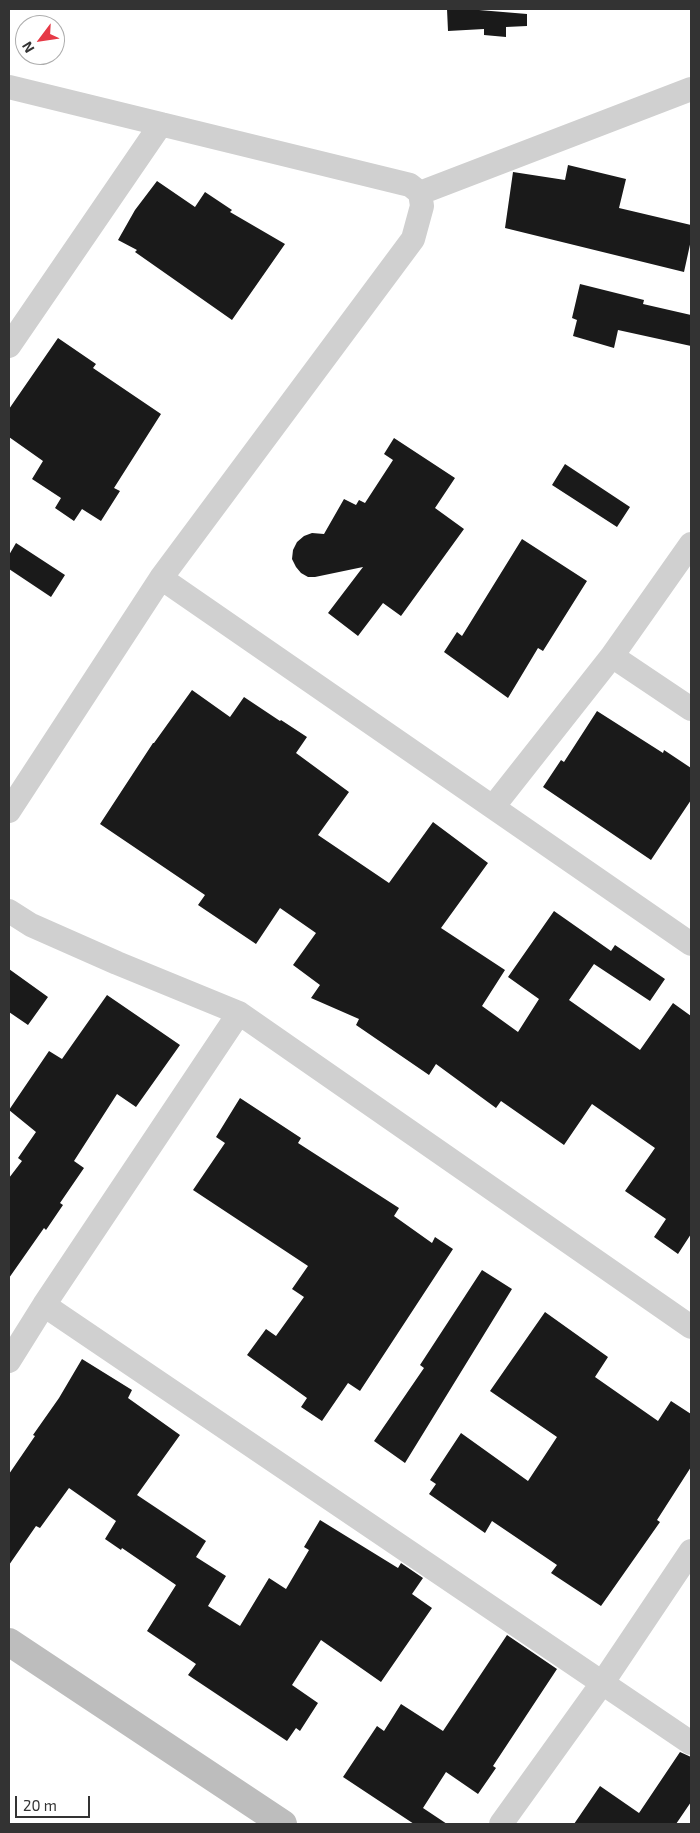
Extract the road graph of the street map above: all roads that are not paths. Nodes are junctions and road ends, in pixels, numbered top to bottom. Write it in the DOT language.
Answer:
graph roads {
  1 [pos="9,87"];
  2 [pos="691,89"];
  3 [pos="161,124"];
  4 [pos="420,193"];
  5 [pos="9,346"];
  6 [pos="691,544"];
  7 [pos="161,578"];
  8 [pos="612,656"];
  9 [pos="691,709"];
  10 [pos="493,807"];
  11 [pos="9,811"];
  12 [pos="9,911"];
  13 [pos="691,944"];
  14 [pos="240,1013"];
  15 [pos="44,1305"];
  16 [pos="691,1327"];
  17 [pos="9,1361"];
  18 [pos="691,1551"];
  19 [pos="9,1642"];
  20 [pos="603,1682"];
  21 [pos="691,1743"];
  22 [pos="283,1824"];
  23 [pos="501,1824"];
  1 -- 3 [label="street"];
  2 -- 4 [label="street"];
  3 -- 4 [label="street"];
  3 -- 5 [label="street"];
  4 -- 7 [label="street"];
  6 -- 8 [label="street"];
  7 -- 10 [label="street"];
  7 -- 11 [label="street"];
  8 -- 9 [label="street"];
  8 -- 10 [label="street"];
  10 -- 13 [label="street"];
  12 -- 14 [label="street"];
  14 -- 15 [label="street"];
  14 -- 16 [label="street"];
  15 -- 17 [label="street"];
  15 -- 20 [label="street"];
  18 -- 20 [label="street"];
  19 -- 22 [label="street"];
  20 -- 21 [label="street"];
  20 -- 23 [label="street"];
}
